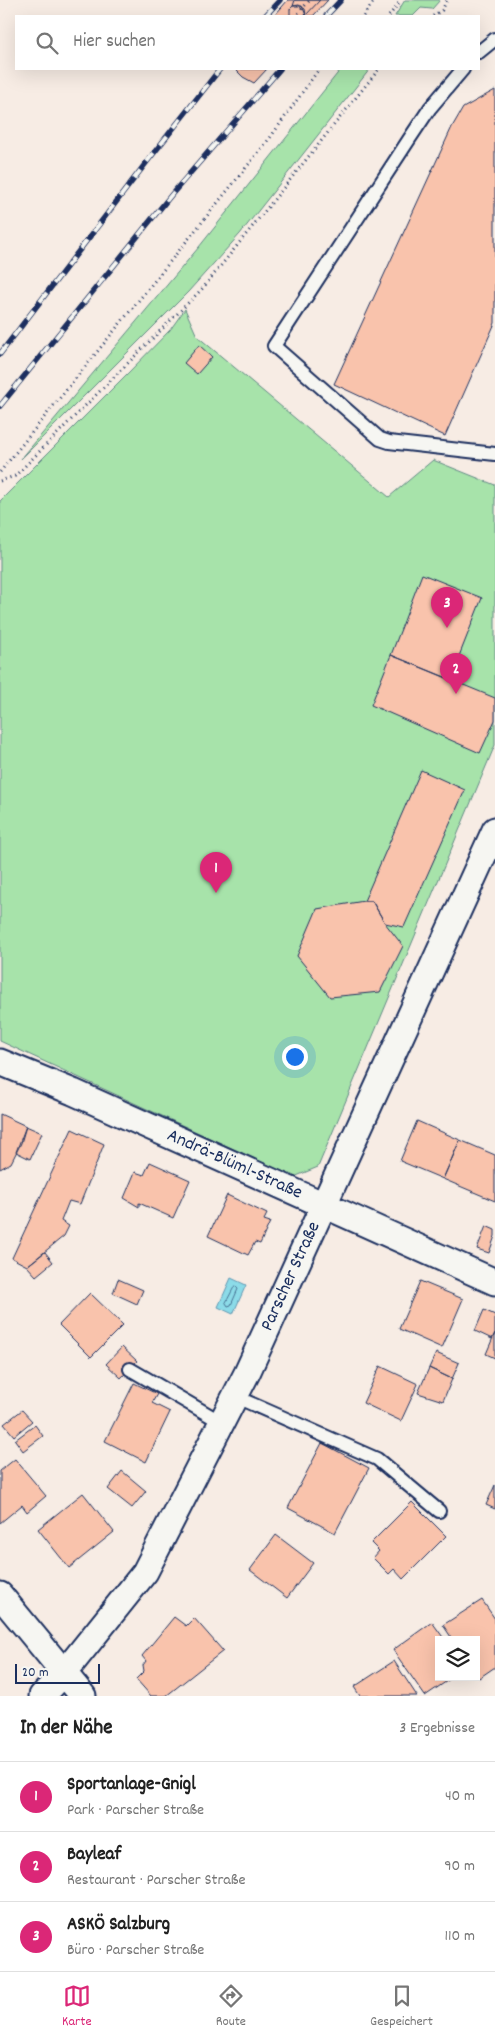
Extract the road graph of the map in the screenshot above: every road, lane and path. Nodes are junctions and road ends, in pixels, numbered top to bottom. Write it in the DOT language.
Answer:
graph roads {
  1 [pos="310,0"];
  2 [pos="375,0"];
  3 [pos="401,0"];
  4 [pos="447,0"];
  5 [pos="298,13"];
  6 [pos="364,15"];
  7 [pos="390,15"];
  8 [pos="434,15"];
  9 [pos="495,39"];
  10 [pos="480,51"];
  11 [pos="318,70"];
  12 [pos="378,70"];
  13 [pos="462,70"];
  14 [pos="495,454"];
  15 [pos="0,472"];
  16 [pos="0,481"];
  17 [pos="495,830"];
  18 [pos="0,1062"];
  19 [pos="323,1206"];
  20 [pos="495,1282"];
  21 [pos="130,1369"];
  22 [pos="234,1396"];
  23 [pos="221,1422"];
  24 [pos="439,1511"];
  25 [pos="0,1595"];
  26 [pos="64,1673"];
  27 [pos="42,1696"];
  28 [pos="83,1696"];
  1 -- 5 [label="path"];
  2 -- 6 [label="path"];
  3 -- 7 [label="path"];
  4 -- 8 [label="path"];
  9 -- 10 [label="lane"];
  11 -- 15 [label="path"];
  12 -- 16 [label="path"];
  13 -- 14 [label="lane"];
  17 -- 19 [label="street, Parscher Straße"];
  18 -- 19 [label="street, Andrä-Blüml-Straße"];
  19 -- 20 [label="street, Andrä-Blüml-Straße"];
  19 -- 22 [label="street, Parscher Straße"];
  21 -- 23 [label="lane"];
  22 -- 23 [label="street, Parscher Straße"];
  22 -- 24 [label="lane"];
  23 -- 26 [label="street, Parscher Straße"];
  25 -- 26 [label="street"];
  26 -- 27 [label="street, Parscher Straße"];
  26 -- 28 [label="street"];
}
